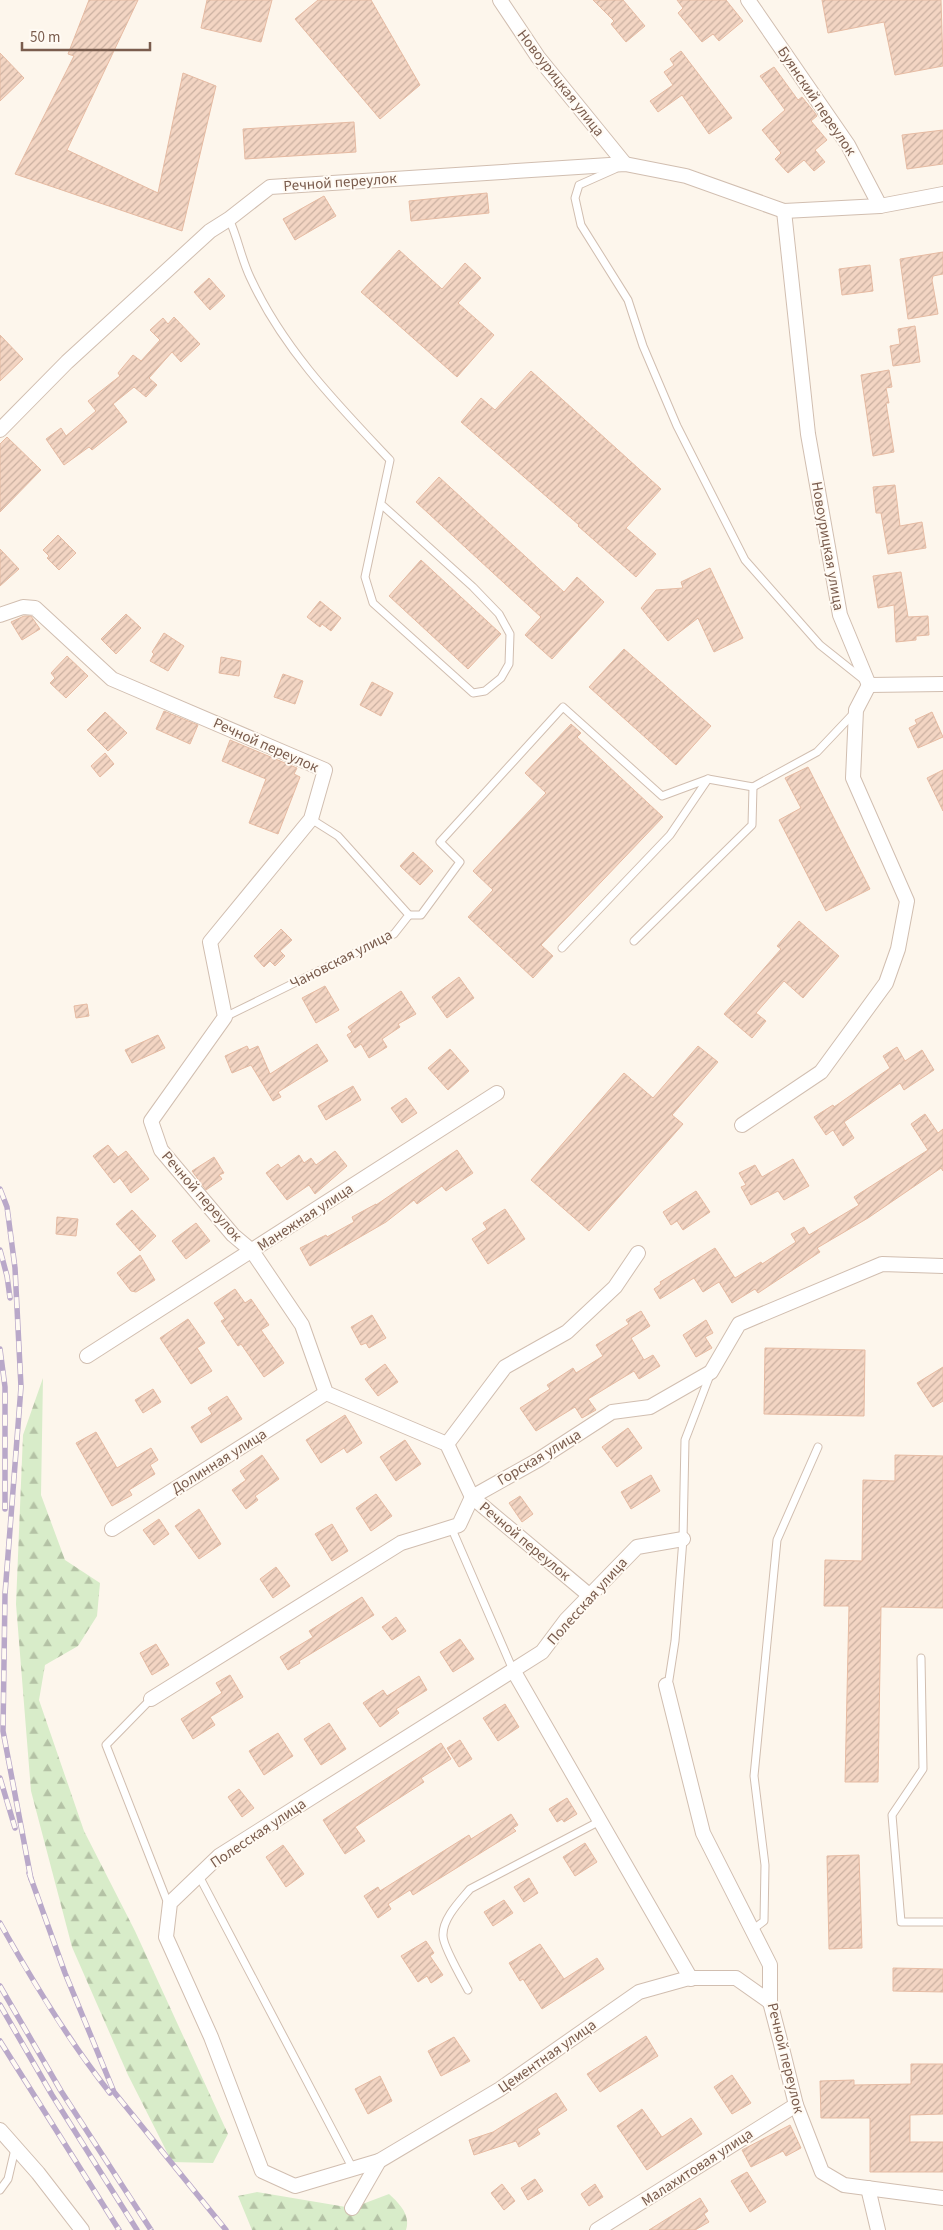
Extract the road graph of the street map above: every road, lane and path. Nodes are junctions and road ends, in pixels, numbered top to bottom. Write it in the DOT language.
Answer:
graph roads {
  1 [pos="500,0"];
  2 [pos="748,0"];
  3 [pos="625,164"];
  4 [pos="943,194"];
  5 [pos="880,206"];
  6 [pos="784,211"];
  7 [pos="229,220"];
  8 [pos="0,430"];
  9 [pos="381,504"];
  10 [pos="0,615"];
  11 [pos="869,684"];
  12 [pos="943,684"];
  13 [pos="856,710"];
  14 [pos="708,779"];
  15 [pos="753,787"];
  16 [pos="311,819"];
  17 [pos="409,915"];
  18 [pos="634,941"];
  19 [pos="562,948"];
  20 [pos="225,1017"];
  21 [pos="497,1093"];
  22 [pos="742,1125"];
  23 [pos="252,1251"];
  24 [pos="638,1253"];
  25 [pos="943,1266"];
  26 [pos="87,1356"];
  27 [pos="711,1372"];
  28 [pos="326,1393"];
  29 [pos="447,1444"];
  30 [pos="818,1446"];
  31 [pos="472,1496"];
  32 [pos="451,1528"];
  33 [pos="112,1529"];
  34 [pos="683,1539"];
  35 [pos="589,1595"];
  36 [pos="921,1658"];
  37 [pos="513,1670"];
  38 [pos="667,1686"];
  39 [pos="151,1699"];
  40 [pos="600,1821"];
  41 [pos="199,1876"];
  42 [pos="169,1906"];
  43 [pos="943,1922"];
  44 [pos="752,1930"];
  45 [pos="691,1979"];
  46 [pos="468,1990"];
  47 [pos="770,2002"];
  48 [pos="796,2105"];
  49 [pos="0,2130"];
  50 [pos="15,2149"];
  51 [pos="379,2161"];
  52 [pos="354,2169"];
  53 [pos="868,2188"];
  54 [pos="0,2190"];
  55 [pos="943,2198"];
  56 [pos="352,2208"];
  57 [pos="82,2230"];
  58 [pos="597,2230"];
  59 [pos="878,2230"];
  1 -- 3 [label="street, Новоурицкая улица"];
  2 -- 5 [label="street, Буянский переулок"];
  3 -- 6 [label="street, Речной переулок"];
  3 -- 7 [label="street, Речной переулок"];
  3 -- 11 [label="lane"];
  4 -- 5 [label="street"];
  5 -- 6 [label="street"];
  6 -- 11 [label="street, Новоурицкая улица"];
  7 -- 8 [label="street, Речной переулок"];
  7 -- 9 [label="lane"];
  9 -- 9 [label="lane"];
  10 -- 16 [label="street, Речной переулок"];
  11 -- 12 [label="street"];
  11 -- 13 [label="street"];
  13 -- 15 [label="lane"];
  13 -- 22 [label="street"];
  14 -- 15 [label="lane"];
  14 -- 17 [label="lane"];
  14 -- 19 [label="lane"];
  15 -- 18 [label="lane"];
  16 -- 17 [label="lane"];
  16 -- 20 [label="street, Речной переулок"];
  17 -- 20 [label="lane, Чановская улица"];
  20 -- 23 [label="street, Речной переулок"];
  21 -- 23 [label="street, Манежная улица"];
  23 -- 26 [label="street, Манежная улица"];
  23 -- 28 [label="street, Речной переулок"];
  24 -- 29 [label="street"];
  25 -- 27 [label="street, Горская улица"];
  27 -- 31 [label="street, Горская улица"];
  27 -- 34 [label="lane"];
  28 -- 29 [label="street"];
  28 -- 33 [label="street, Долинная улица"];
  29 -- 31 [label="street, Речной переулок"];
  30 -- 44 [label="lane"];
  31 -- 32 [label="street"];
  31 -- 35 [label="street, Речной переулок"];
  32 -- 37 [label="lane"];
  32 -- 39 [label="street"];
  34 -- 35 [label="street, Полесская улица"];
  34 -- 38 [label="lane"];
  35 -- 37 [label="street, Полесская улица"];
  36 -- 43 [label="lane"];
  37 -- 40 [label="street"];
  37 -- 41 [label="street, Полесская улица"];
  38 -- 44 [label="street, Речной переулок"];
  39 -- 42 [label="lane"];
  40 -- 45 [label="street"];
  40 -- 46 [label="lane"];
  41 -- 42 [label="street, Полесская улица"];
  41 -- 52 [label="lane"];
  42 -- 52 [label="street"];
  44 -- 47 [label="street, Речной переулок"];
  45 -- 47 [label="street, Цементная улица"];
  45 -- 51 [label="street, Цементная улица"];
  47 -- 48 [label="street, Речной переулок"];
  48 -- 53 [label="street, Речной переулок"];
  48 -- 58 [label="street, Малахитовая улица"];
  49 -- 50 [label="street"];
  50 -- 54 [label="lane"];
  50 -- 57 [label="street"];
  51 -- 52 [label="street"];
  51 -- 56 [label="street, Цементная улица"];
  53 -- 55 [label="street, Речной переулок"];
  53 -- 59 [label="street"];
}
